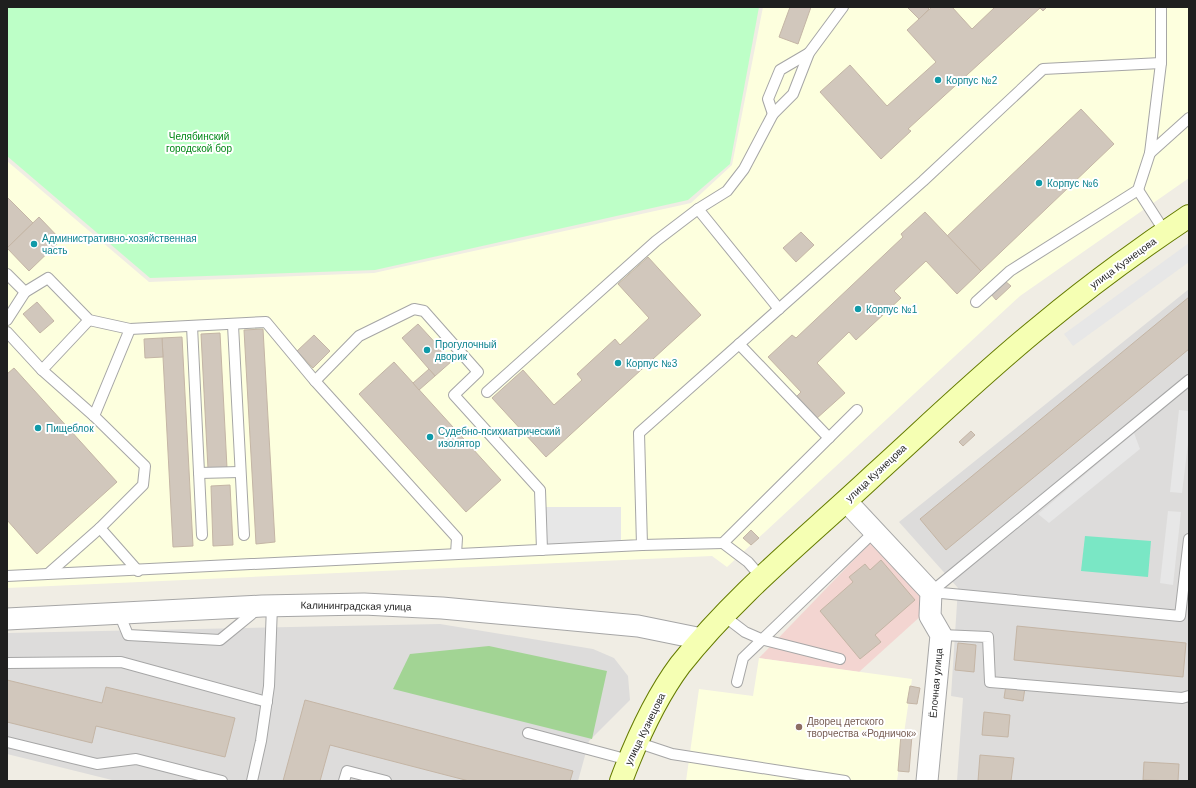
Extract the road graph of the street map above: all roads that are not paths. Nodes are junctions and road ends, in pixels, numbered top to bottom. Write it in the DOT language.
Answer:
graph roads {
  1 [pos="843,7"];
  2 [pos="1161,7"];
  3 [pos="809,53"];
  4 [pos="1161,63"];
  5 [pos="773,114"];
  6 [pos="1189,118"];
  7 [pos="1150,153"];
  8 [pos="1138,190"];
  9 [pos="698,209"];
  10 [pos="1189,216"];
  11 [pos="1165,232"];
  12 [pos="7,274"];
  13 [pos="25,292"];
  14 [pos="976,302"];
  15 [pos="779,309"];
  16 [pos="7,320"];
  17 [pos="89,320"];
  18 [pos="233,325"];
  19 [pos="192,326"];
  20 [pos="130,329"];
  21 [pos="7,332"];
  22 [pos="738,344"];
  23 [pos="42,370"];
  24 [pos="1189,380"];
  25 [pos="315,382"];
  26 [pos="487,392"];
  27 [pos="857,410"];
  28 [pos="94,416"];
  29 [pos="829,438"];
  30 [pos="240,472"];
  31 [pos="199,473"];
  32 [pos="846,501"];
  33 [pos="100,528"];
  34 [pos="874,532"];
  35 [pos="202,535"];
  36 [pos="244,535"];
  37 [pos="1189,539"];
  38 [pos="724,543"];
  39 [pos="642,545"];
  40 [pos="542,550"];
  41 [pos="456,554"];
  42 [pos="138,570"];
  43 [pos="49,573"];
  44 [pos="7,576"];
  45 [pos="762,578"];
  46 [pos="931,592"];
  47 [pos="267,606"];
  48 [pos="119,613"];
  49 [pos="724,616"];
  50 [pos="7,619"];
  51 [pos="941,635"];
  52 [pos="702,639"];
  53 [pos="761,639"];
  54 [pos="840,659"];
  55 [pos="7,663"];
  56 [pos="737,682"];
  57 [pos="1189,696"];
  58 [pos="267,702"];
  59 [pos="528,733"];
  60 [pos="7,742"];
  61 [pos="633,751"];
  62 [pos="222,781"];
  63 [pos="252,781"];
  64 [pos="344,781"];
  65 [pos="386,781"];
  66 [pos="621,781"];
  67 [pos="845,781"];
  68 [pos="927,781"];
  1 -- 3 [label="lane"];
  2 -- 4 [label="lane"];
  3 -- 5 [label="lane"];
  3 -- 5 [label="lane"];
  4 -- 7 [label="lane"];
  4 -- 15 [label="lane"];
  5 -- 9 [label="lane"];
  6 -- 7 [label="lane"];
  7 -- 8 [label="lane"];
  8 -- 11 [label="lane"];
  8 -- 14 [label="lane"];
  9 -- 15 [label="lane"];
  9 -- 26 [label="lane"];
  10 -- 11 [label="street, улица Кузнецова"];
  11 -- 32 [label="street, улица Кузнецова"];
  12 -- 13 [label="lane"];
  13 -- 16 [label="lane"];
  13 -- 17 [label="lane"];
  15 -- 22 [label="lane"];
  17 -- 20 [label="lane"];
  17 -- 23 [label="lane"];
  18 -- 19 [label="lane"];
  18 -- 25 [label="lane"];
  18 -- 30 [label="lane"];
  19 -- 20 [label="lane"];
  19 -- 31 [label="lane"];
  20 -- 28 [label="lane"];
  21 -- 23 [label="lane"];
  22 -- 29 [label="lane"];
  22 -- 39 [label="lane"];
  23 -- 28 [label="lane"];
  24 -- 46 [label="lane"];
  25 -- 40 [label="lane"];
  25 -- 41 [label="lane"];
  27 -- 29 [label="lane"];
  28 -- 33 [label="lane"];
  29 -- 38 [label="lane"];
  30 -- 31 [label="lane"];
  30 -- 36 [label="lane"];
  31 -- 35 [label="lane"];
  32 -- 34 [label="street"];
  32 -- 45 [label="street, улица Кузнецова"];
  33 -- 42 [label="lane"];
  33 -- 43 [label="lane"];
  34 -- 46 [label="street"];
  34 -- 53 [label="lane"];
  37 -- 46 [label="lane"];
  38 -- 39 [label="lane"];
  38 -- 45 [label="lane"];
  39 -- 40 [label="lane"];
  40 -- 41 [label="lane"];
  41 -- 42 [label="lane"];
  42 -- 43 [label="lane"];
  43 -- 44 [label="lane"];
  45 -- 49 [label="street, улица Кузнецова"];
  46 -- 51 [label="street, Ёлочная улица"];
  47 -- 48 [label="street, Калининградская улица"];
  47 -- 48 [label="lane"];
  47 -- 52 [label="street, Калининградская улица"];
  47 -- 58 [label="lane"];
  48 -- 50 [label="street, Калининградская улица"];
  49 -- 52 [label="street, улица Кузнецова"];
  49 -- 53 [label="lane"];
  51 -- 57 [label="lane"];
  51 -- 68 [label="street, Ёлочная улица"];
  52 -- 61 [label="street, улица Кузнецова"];
  53 -- 54 [label="lane"];
  53 -- 56 [label="lane"];
  55 -- 58 [label="lane"];
  58 -- 63 [label="lane"];
  59 -- 61 [label="lane"];
  60 -- 62 [label="lane"];
  61 -- 66 [label="street, улица Кузнецова"];
  61 -- 67 [label="lane"];
  64 -- 65 [label="lane"];
}
